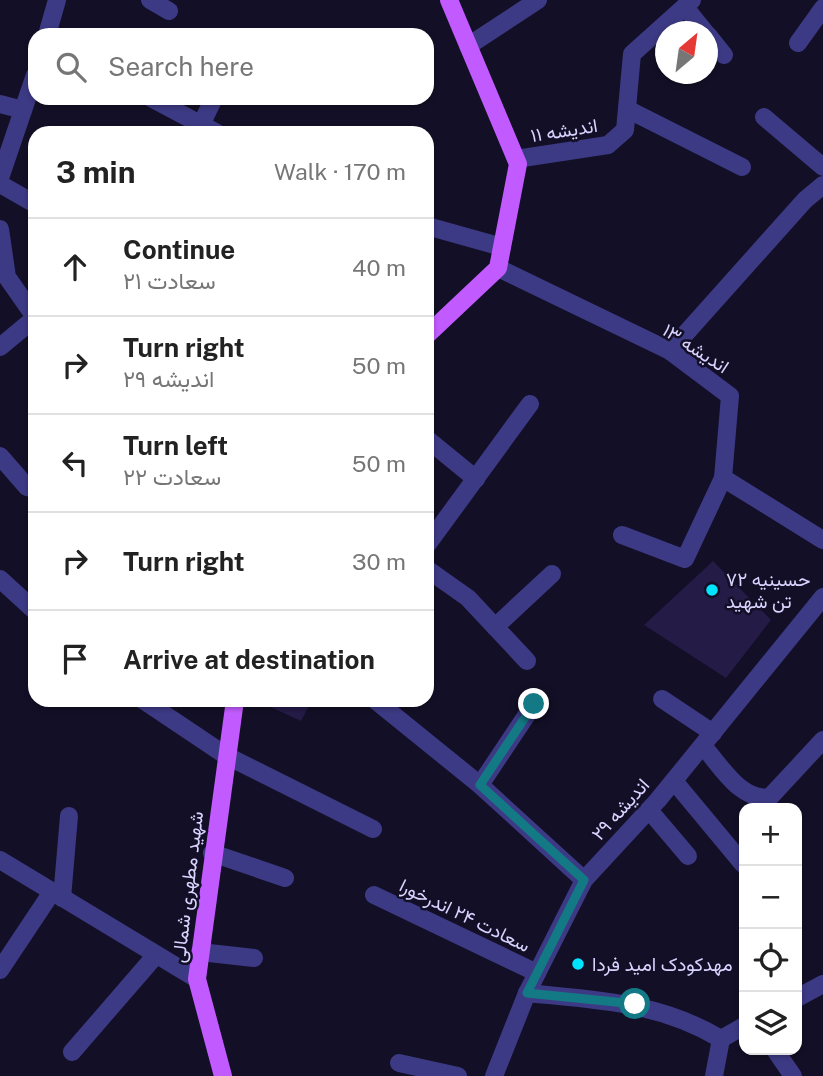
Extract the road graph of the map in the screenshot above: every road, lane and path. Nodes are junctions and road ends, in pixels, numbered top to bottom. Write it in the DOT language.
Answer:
graph roads {
  1 [pos="55,0"];
  2 [pos="150,0"];
  3 [pos="449,0"];
  4 [pos="538,0"];
  5 [pos="688,4"];
  6 [pos="823,8"];
  7 [pos="169,11"];
  8 [pos="699,21"];
  9 [pos="49,28"];
  10 [pos="798,43"];
  11 [pos="468,46"];
  12 [pos="718,48"];
  13 [pos="724,55"];
  14 [pos="28,95"];
  15 [pos="0,104"];
  16 [pos="163,105"];
  17 [pos="212,105"];
  18 [pos="627,109"];
  19 [pos="23,110"];
  20 [pos="764,117"];
  21 [pos="198,126"];
  22 [pos="206,126"];
  23 [pos="516,159"];
  24 [pos="741,167"];
  25 [pos="823,167"];
  26 [pos="0,178"];
  27 [pos="0,184"];
  28 [pos="823,186"];
  29 [pos="28,200"];
  30 [pos="434,228"];
  31 [pos="0,229"];
  32 [pos="502,247"];
  33 [pos="498,268"];
  34 [pos="28,307"];
  35 [pos="28,323"];
  36 [pos="434,328"];
  37 [pos="0,347"];
  38 [pos="670,351"];
  39 [pos="530,404"];
  40 [pos="434,445"];
  41 [pos="0,456"];
  42 [pos="723,478"];
  43 [pos="475,479"];
  44 [pos="28,487"];
  45 [pos="434,535"];
  46 [pos="622,535"];
  47 [pos="823,540"];
  48 [pos="434,574"];
  49 [pos="552,574"];
  50 [pos="0,579"];
  51 [pos="28,605"];
  52 [pos="820,608"];
  53 [pos="495,627"];
  54 [pos="527,661"];
  55 [pos="662,699"];
  56 [pos="534,704"];
  57 [pos="154,707"];
  58 [pos="234,707"];
  59 [pos="384,707"];
  60 [pos="708,739"];
  61 [pos="823,740"];
  62 [pos="225,754"];
  63 [pos="674,781"];
  64 [pos="480,785"];
  65 [pos="649,810"];
  66 [pos="69,816"];
  67 [pos="373,829"];
  68 [pos="212,853"];
  69 [pos="688,856"];
  70 [pos="739,859"];
  71 [pos="0,860"];
  72 [pos="285,878"];
  73 [pos="584,880"];
  74 [pos="57,895"];
  75 [pos="374,895"];
  76 [pos="200,951"];
  77 [pos="156,955"];
  78 [pos="254,958"];
  79 [pos="0,970"];
  80 [pos="537,973"];
  81 [pos="197,979"];
  82 [pos="823,984"];
  83 [pos="527,993"];
  84 [pos="802,995"];
  85 [pos="739,1029"];
  86 [pos="721,1039"];
  87 [pos="72,1052"];
  88 [pos="778,1055"];
  89 [pos="399,1063"];
  90 [pos="223,1076"];
  91 [pos="458,1076"];
  92 [pos="494,1076"];
  93 [pos="715,1076"];
  94 [pos="793,1076"];
  1 -- 9 [label="street"];
  2 -- 7 [label="street"];
  3 -- 11 [label="main road"];
  4 -- 11 [label="street"];
  5 -- 8 [label="street"];
  5 -- 18 [label="street, اندیشه ۱۱"];
  6 -- 10 [label="street"];
  11 -- 23 [label="main road"];
  12 -- 13 [label="street"];
  14 -- 19 [label="street"];
  15 -- 19 [label="street"];
  16 -- 21 [label="street"];
  17 -- 22 [label="street"];
  18 -- 23 [label="street, اندیشه ۱۱"];
  18 -- 24 [label="street"];
  19 -- 26 [label="street"];
  20 -- 25 [label="street"];
  23 -- 32 [label="main road"];
  27 -- 29 [label="street"];
  28 -- 38 [label="street"];
  30 -- 32 [label="street"];
  31 -- 34 [label="street"];
  32 -- 33 [label="main road"];
  33 -- 36 [label="main road"];
  33 -- 38 [label="street, اندیشه ۱۳"];
  35 -- 37 [label="street"];
  38 -- 42 [label="street, اندیشه ۱۳"];
  39 -- 43 [label="street"];
  40 -- 43 [label="street"];
  41 -- 44 [label="street"];
  42 -- 46 [label="street, اندیشه ۱۳"];
  42 -- 47 [label="street"];
  43 -- 45 [label="street"];
  48 -- 53 [label="street"];
  49 -- 53 [label="street"];
  50 -- 51 [label="street"];
  52 -- 60 [label="street, اندیشه ۲۹"];
  53 -- 54 [label="street"];
  55 -- 60 [label="street"];
  56 -- 64 [label="street"];
  57 -- 62 [label="street"];
  58 -- 62 [label="main road, شهید مطهری شمالی"];
  59 -- 64 [label="street"];
  60 -- 61 [label="street"];
  60 -- 63 [label="street, اندیشه ۲۹"];
  62 -- 67 [label="street"];
  62 -- 68 [label="main road, شهید مطهری شمالی"];
  63 -- 65 [label="street, اندیشه ۲۹"];
  63 -- 70 [label="street"];
  64 -- 73 [label="street"];
  65 -- 69 [label="street"];
  65 -- 73 [label="street, اندیشه ۲۹"];
  66 -- 74 [label="street"];
  68 -- 72 [label="street"];
  68 -- 76 [label="main road, شهید مطهری شمالی"];
  71 -- 74 [label="street"];
  73 -- 80 [label="street, اندیشه ۲۹"];
  74 -- 77 [label="street"];
  74 -- 79 [label="street"];
  75 -- 80 [label="street, سعادت ۲۴ اندرخورا"];
  76 -- 78 [label="street"];
  76 -- 81 [label="main road, شهید مطهری شمالی"];
  77 -- 81 [label="street"];
  77 -- 87 [label="street"];
  80 -- 83 [label="street, اندیشه ۲۹"];
  81 -- 90 [label="main road, شهید مطهری شمالی"];
  82 -- 84 [label="street"];
  83 -- 86 [label="street"];
  83 -- 92 [label="street, اندیشه ۲۹"];
  85 -- 86 [label="street"];
  86 -- 93 [label="street"];
  88 -- 94 [label="street"];
  89 -- 91 [label="street"];
}
